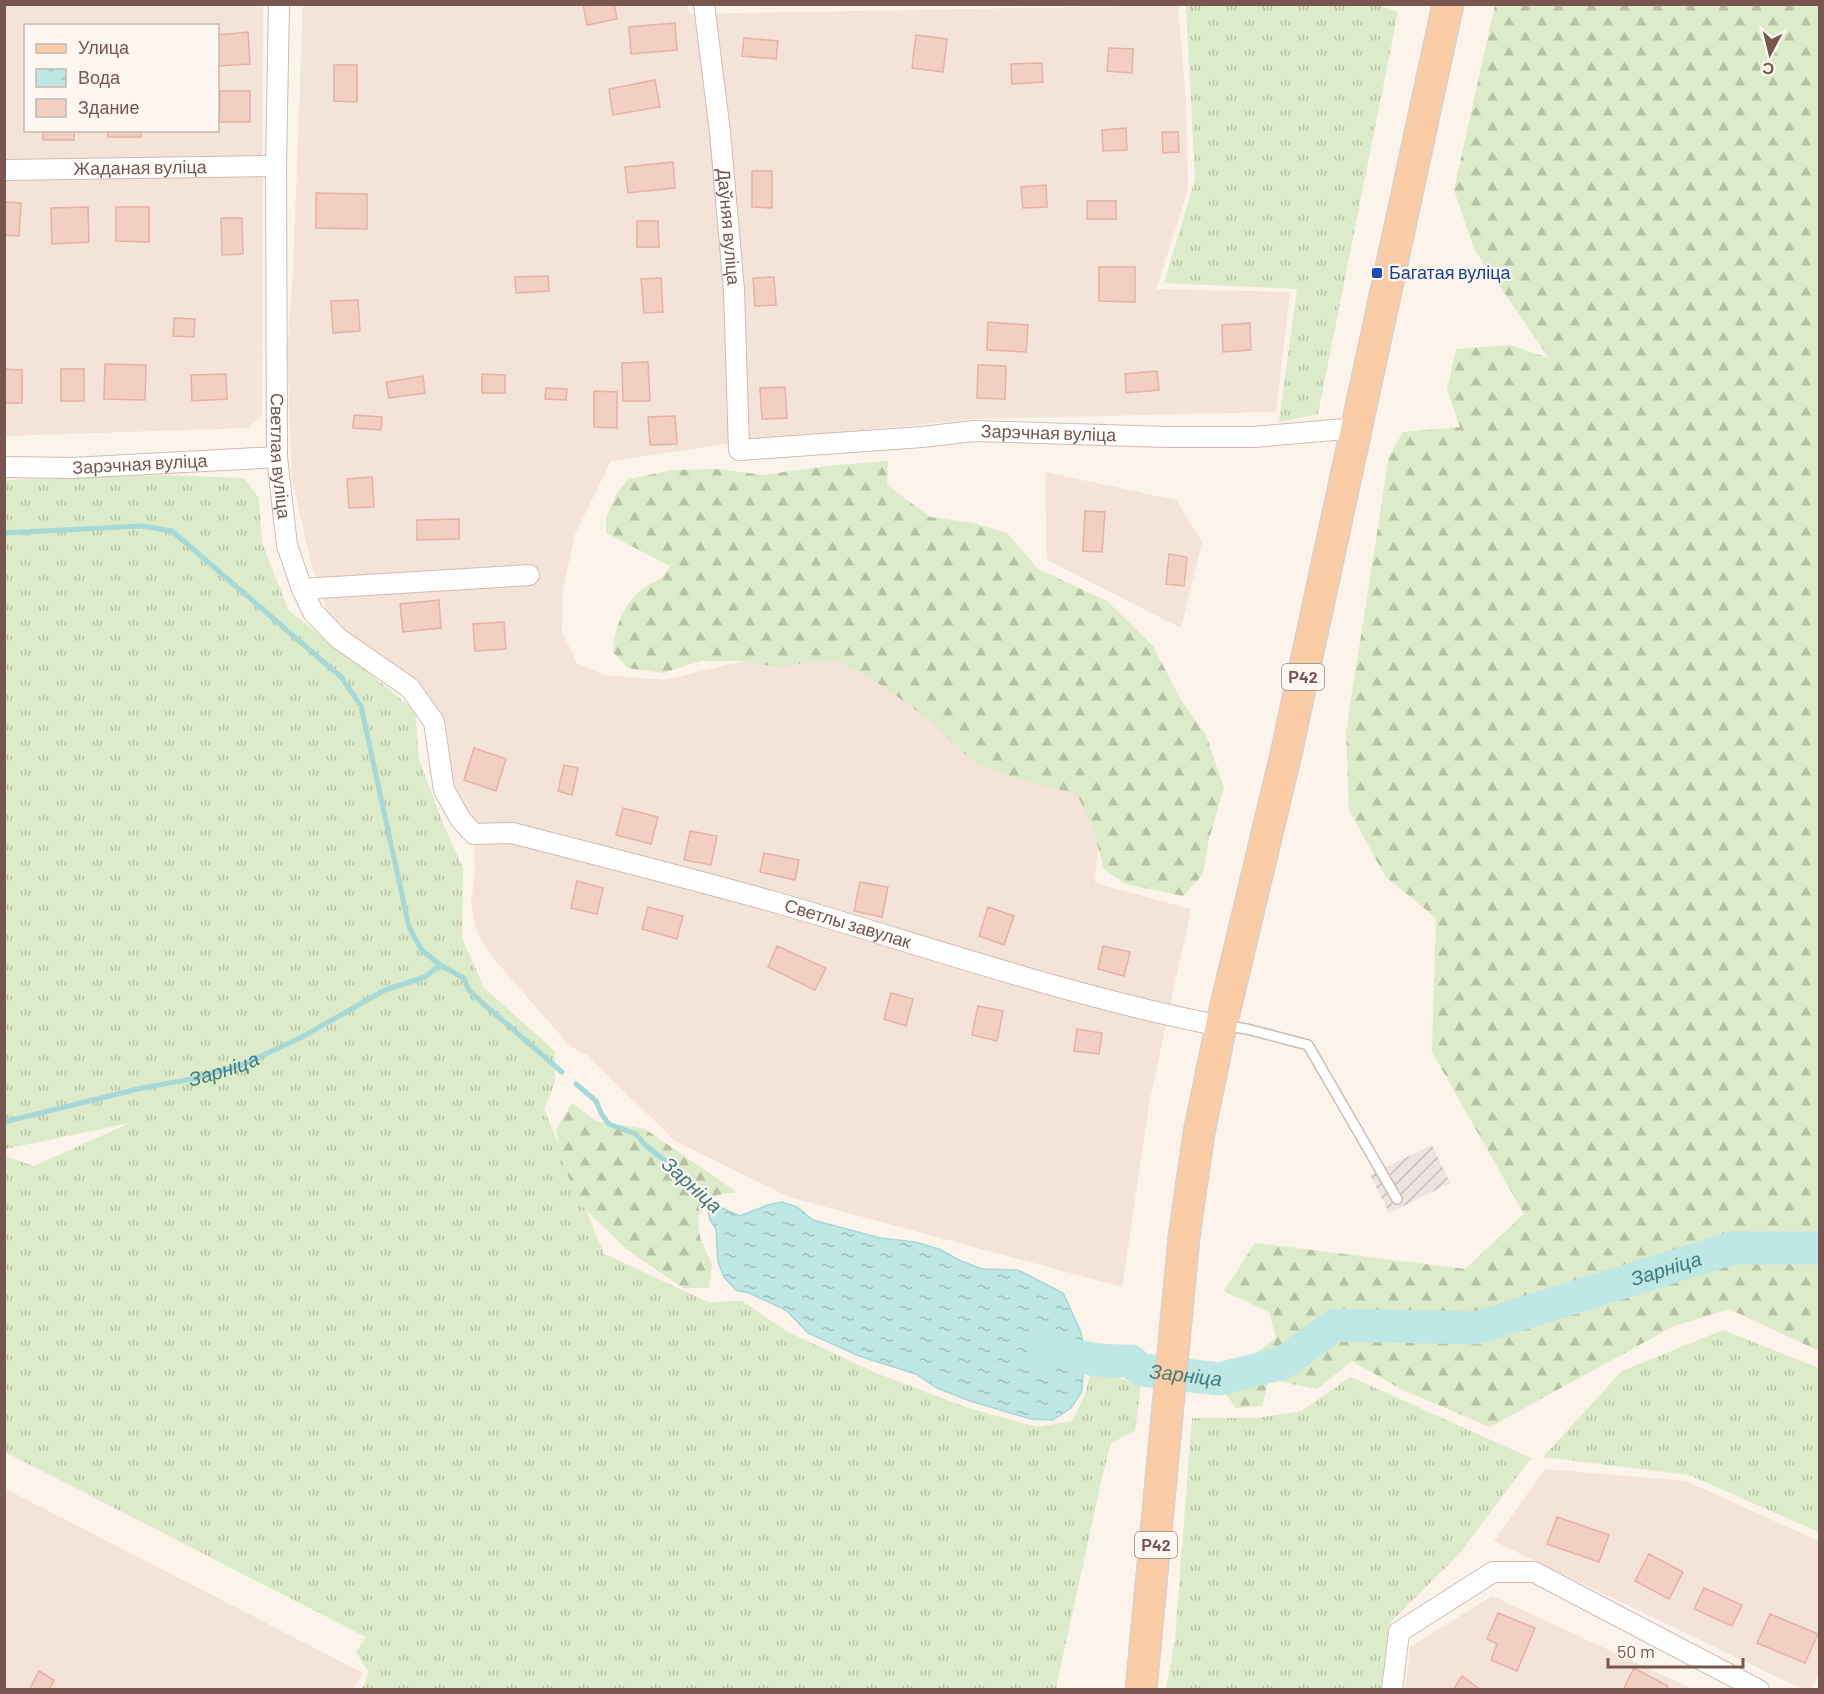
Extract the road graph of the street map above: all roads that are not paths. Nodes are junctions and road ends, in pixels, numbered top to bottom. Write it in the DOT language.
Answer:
graph roads {
  1 [pos="279,4"];
  2 [pos="704,4"];
  3 [pos="1444,5"];
  4 [pos="276,166"];
  5 [pos="4,170"];
  6 [pos="1357,428"];
  7 [pos="739,450"];
  8 [pos="277,457"];
  9 [pos="4,467"];
  10 [pos="529,575"];
  11 [pos="302,590"];
  12 [pos="474,834"];
  13 [pos="1210,1024"];
  14 [pos="1396,1199"];
  15 [pos="1751,1688"];
  16 [pos="1142,1689"];
  17 [pos="1392,1689"];
  1 -- 4 [label="street, Светлая вуліца"];
  2 -- 7 [label="street, Даўняя вуліца"];
  3 -- 6 [label="main road, Р42"];
  4 -- 5 [label="street, Жаданая вуліца"];
  4 -- 8 [label="street, Светлая вуліца"];
  6 -- 7 [label="street, Зарэчная вуліца"];
  6 -- 13 [label="main road, Р42"];
  8 -- 9 [label="street, Зарэчная вуліца"];
  8 -- 11 [label="street, Светлая вуліца"];
  10 -- 11 [label="street"];
  11 -- 12 [label="street, Светлая вуліца"];
  12 -- 13 [label="street, Светлы завулак"];
  13 -- 14 [label="lane"];
  13 -- 16 [label="main road, Р42"];
  15 -- 17 [label="street"];
}
